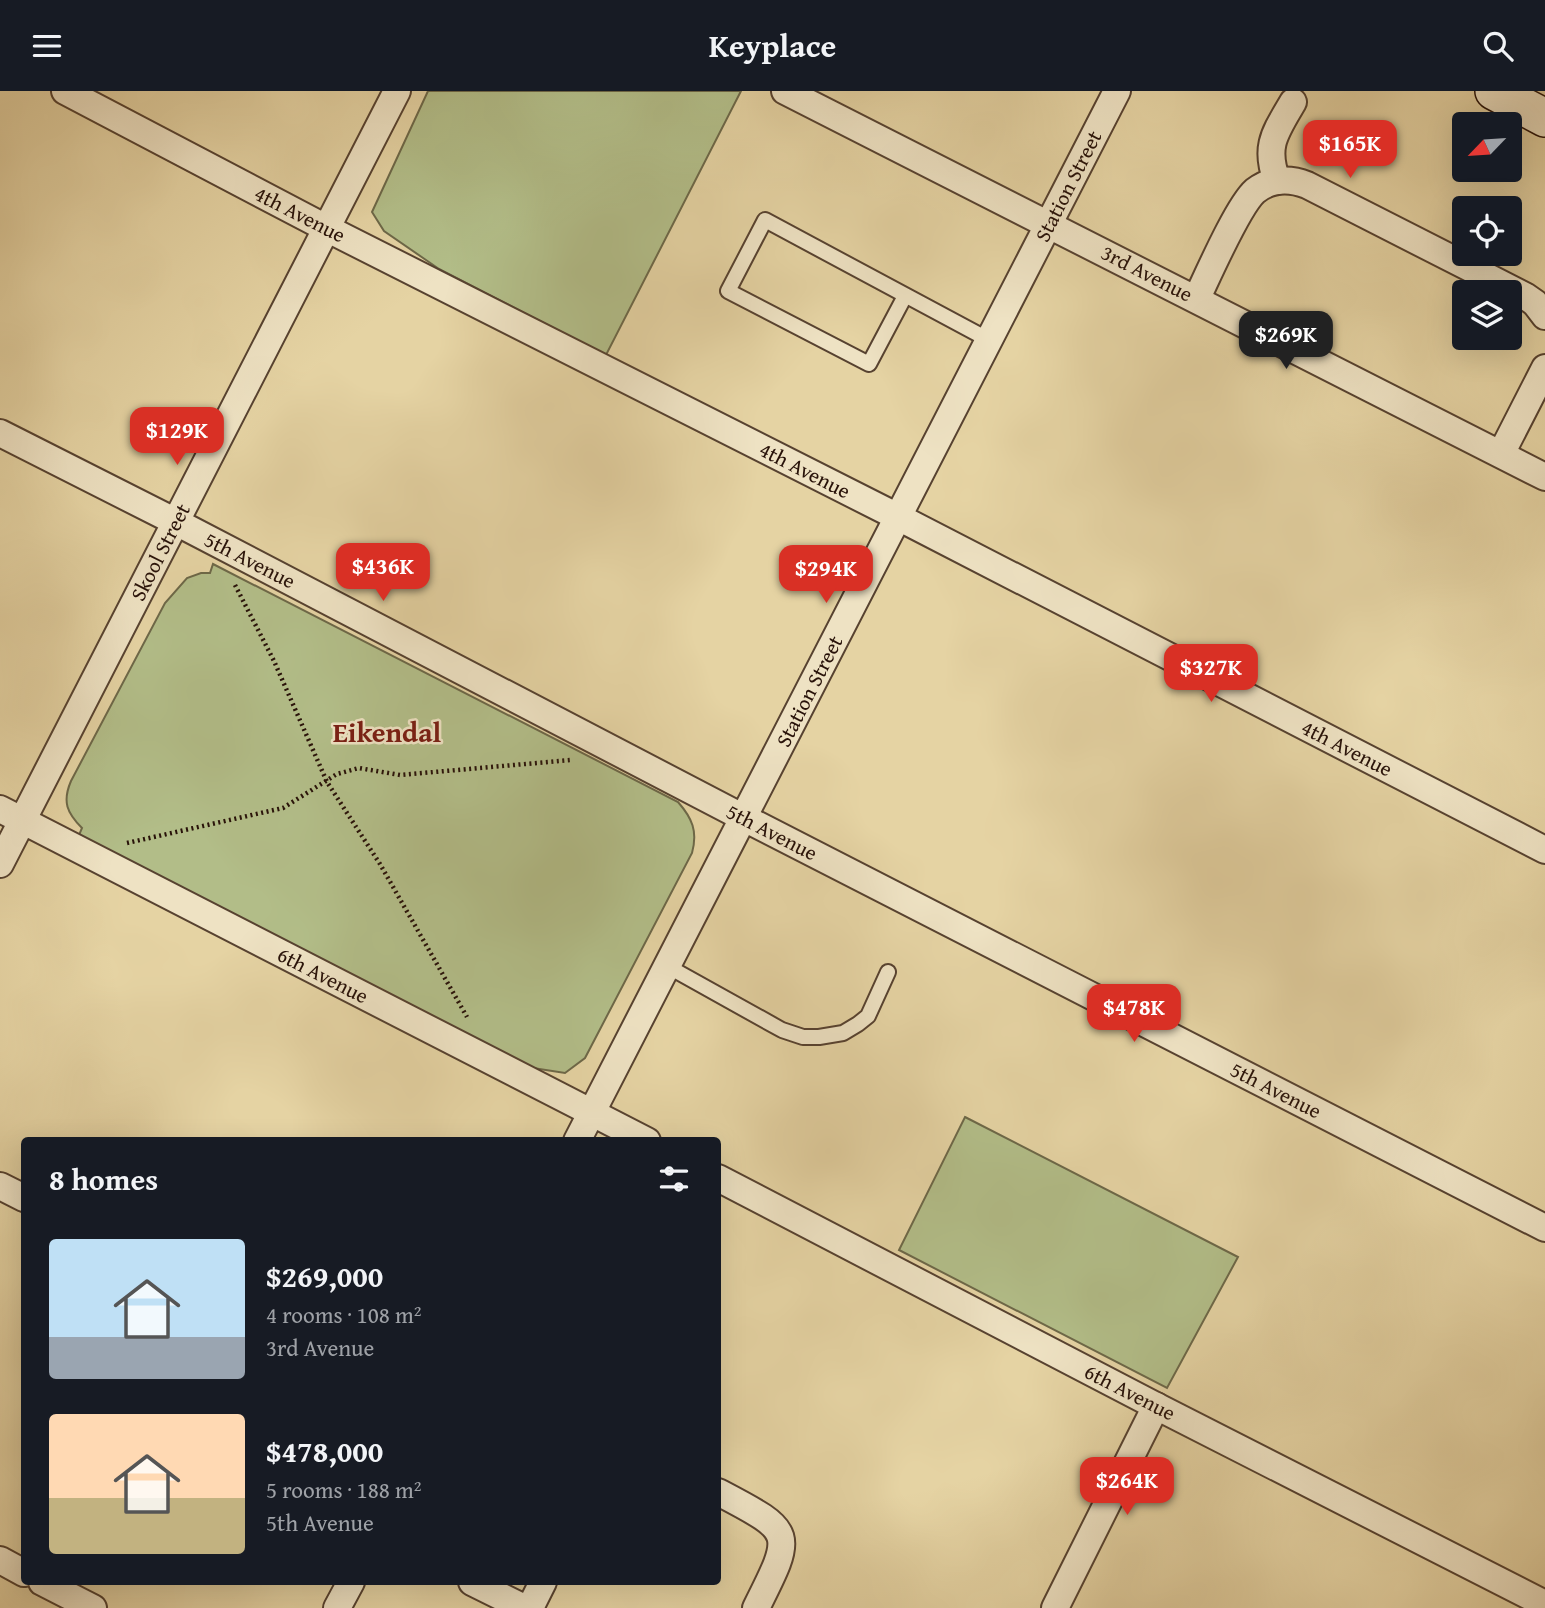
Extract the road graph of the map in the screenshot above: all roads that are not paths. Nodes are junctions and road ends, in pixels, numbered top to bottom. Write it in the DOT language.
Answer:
graph roads {
  1 [pos="65,91"];
  2 [pos="397,91"];
  3 [pos="785,91"];
  4 [pos="1117,91"];
  5 [pos="1494,91"];
  6 [pos="1293,102"];
  7 [pos="1545,118"];
  8 [pos="1277,181"];
  9 [pos="1049,223"];
  10 [pos="326,228"];
  11 [pos="905,296"];
  12 [pos="1196,299"];
  13 [pos="1545,316"];
  14 [pos="989,340"];
  15 [pos="1545,368"];
  16 [pos="0,433"];
  17 [pos="1501,454"];
  18 [pos="1545,477"];
  19 [pos="898,517"];
  20 [pos="176,522"];
  21 [pos="11,815"];
  22 [pos="744,818"];
  23 [pos="1545,850"];
  24 [pos="0,864"];
  25 [pos="667,966"];
  26 [pos="888,972"];
  27 [pos="592,1112"];
  28 [pos="579,1137"];
  29 [pos="639,1137"];
  30 [pos="721,1180"];
  31 [pos="0,1186"];
  32 [pos="21,1196"];
  33 [pos="1545,1228"];
  34 [pos="1156,1406"];
  35 [pos="721,1494"];
  36 [pos="0,1560"];
  37 [pos="21,1571"];
  38 [pos="49,1585"];
  39 [pos="349,1585"];
  40 [pos="478,1585"];
  41 [pos="542,1585"];
  42 [pos="1545,1604"];
  43 [pos="93,1608"];
  44 [pos="337,1608"];
  45 [pos="524,1608"];
  46 [pos="530,1608"];
  47 [pos="756,1608"];
  48 [pos="1055,1608"];
  1 -- 10 [label="street, 4th Avenue"];
  2 -- 10 [label="street, Skool Street"];
  3 -- 9 [label="street, 3rd Avenue"];
  4 -- 9 [label="street, Station Street"];
  5 -- 7 [label="main road"];
  6 -- 8 [label="street"];
  8 -- 12 [label="street"];
  8 -- 13 [label="street"];
  9 -- 12 [label="street, 3rd Avenue"];
  9 -- 14 [label="street, Station Street"];
  10 -- 19 [label="street, 4th Avenue"];
  10 -- 20 [label="street, Skool Street"];
  11 -- 11 [label="lane"];
  11 -- 14 [label="lane"];
  12 -- 17 [label="street, 3rd Avenue"];
  14 -- 19 [label="street, Station Street"];
  15 -- 17 [label="street"];
  16 -- 20 [label="street, 5th Avenue"];
  17 -- 18 [label="street, 3rd Avenue"];
  19 -- 22 [label="street, Station Street"];
  19 -- 23 [label="street, 4th Avenue"];
  20 -- 21 [label="street, Skool Street"];
  20 -- 22 [label="street, 5th Avenue"];
  21 -- 24 [label="street, Skool Street"];
  21 -- 27 [label="street, 6th Avenue"];
  22 -- 25 [label="street, Station Street"];
  22 -- 33 [label="street, 5th Avenue"];
  25 -- 26 [label="lane"];
  25 -- 27 [label="street, Station Street"];
  27 -- 28 [label="street, Station Street"];
  27 -- 29 [label="street, 6th Avenue"];
  30 -- 34 [label="street, 6th Avenue"];
  31 -- 32 [label="street"];
  34 -- 42 [label="street, 6th Avenue"];
  34 -- 48 [label="street"];
  35 -- 47 [label="street"];
  36 -- 37 [label="street"];
  38 -- 43 [label="street"];
  39 -- 44 [label="street"];
  40 -- 45 [label="street"];
  41 -- 46 [label="street"];
}
